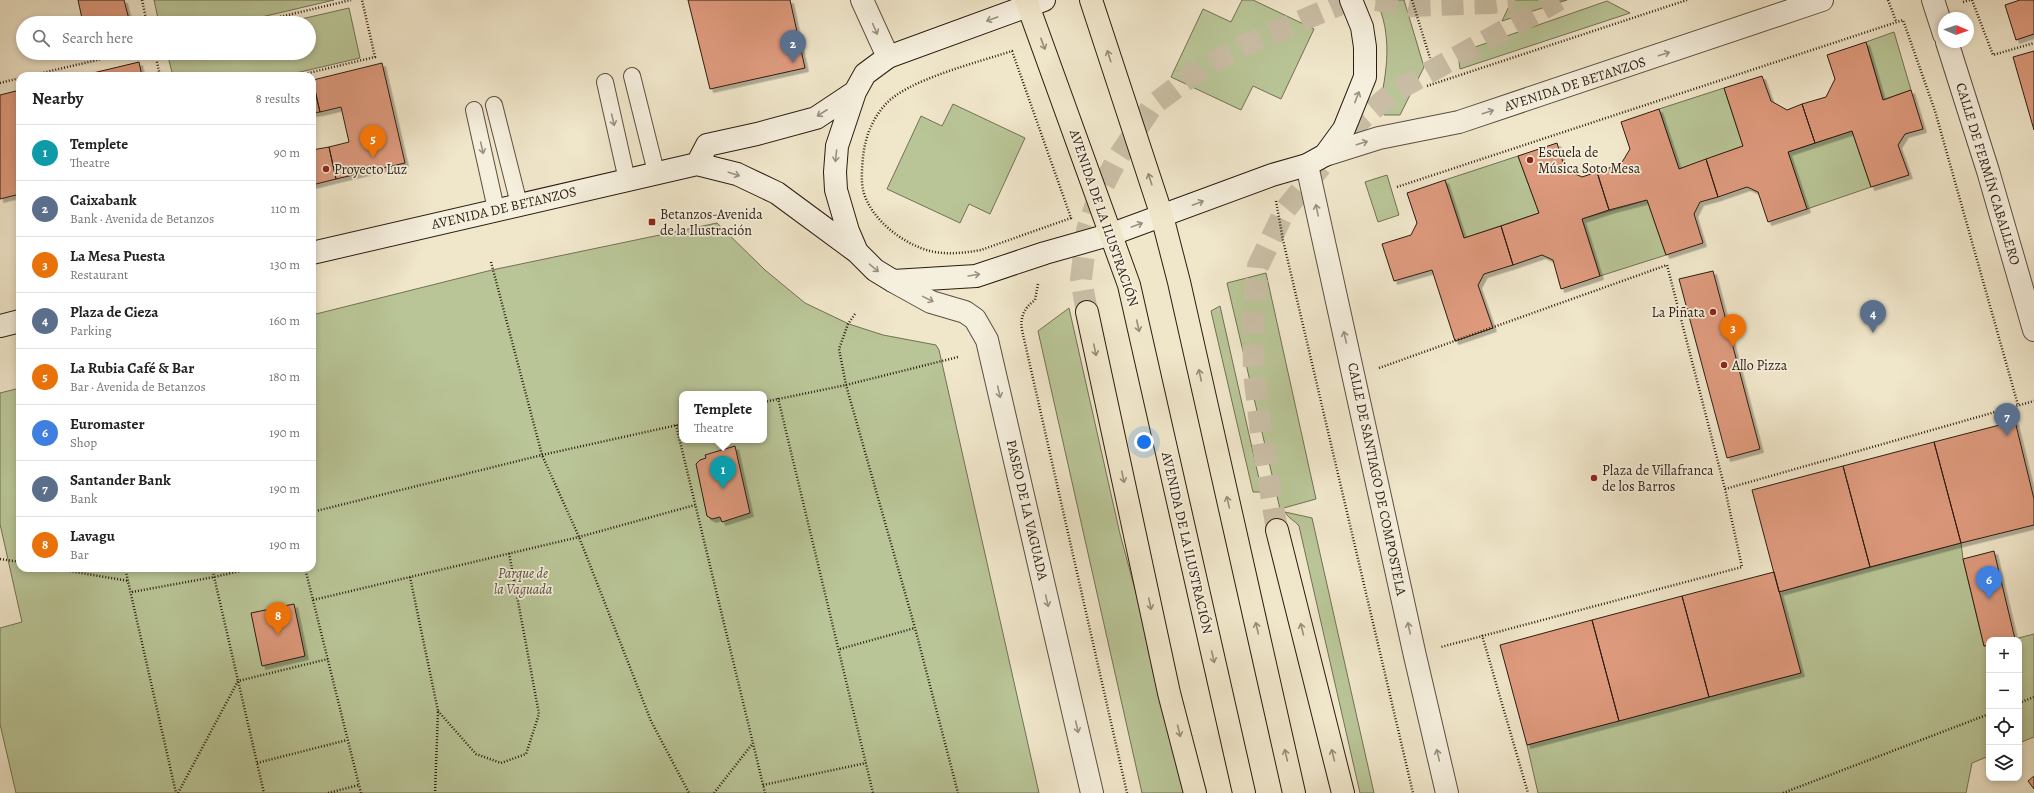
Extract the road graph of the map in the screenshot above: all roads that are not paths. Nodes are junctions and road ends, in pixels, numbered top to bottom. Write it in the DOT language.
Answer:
graph roads {
  1 [pos="862,0"];
  2 [pos="1091,0"];
  3 [pos="1351,0"];
  4 [pos="1822,0"];
  5 [pos="1933,0"];
  6 [pos="1033,2"];
  7 [pos="1938,15"];
  8 [pos="1949,48"];
  9 [pos="888,57"];
  10 [pos="632,76"];
  11 [pos="605,82"];
  12 [pos="855,92"];
  13 [pos="494,105"];
  14 [pos="474,110"];
  15 [pos="1316,160"];
  16 [pos="697,164"];
  17 [pos="656,172"];
  18 [pos="627,180"];
  19 [pos="519,204"];
  20 [pos="496,210"];
  21 [pos="1162,216"];
  22 [pos="1112,234"];
  23 [pos="316,251"];
  24 [pos="857,252"];
  25 [pos="893,281"];
  26 [pos="1087,312"];
  27 [pos="16,323"];
  28 [pos="0,326"];
  29 [pos="2034,330"];
  30 [pos="1278,530"];
  31 [pos="1092,793"];
  32 [pos="1195,793"];
  33 [pos="1244,793"];
  34 [pos="1294,793"];
  35 [pos="1343,793"];
  36 [pos="1447,793"];
  1 -- 9 [label="street, one-way"];
  21 -- 2 [label="highway, one-way"];
  15 -- 3 [label="street, one-way"];
  15 -- 4 [label="street, AVENIDA DE BETANZOS, one-way"];
  5 -- 7 [label="street"];
  6 -- 9 [label="street, one-way"];
  6 -- 22 [label="highway, AVENIDA DE LA ILUSTRACIÓN, one-way"];
  8 -- 29 [label="street, CALLE DE FERMÍN CABALLERO"];
  9 -- 12 [label="street"];
  10 -- 17 [label="lane"];
  11 -- 18 [label="lane, one-way"];
  12 -- 16 [label="street, one-way"];
  12 -- 24 [label="street, one-way"];
  13 -- 19 [label="lane"];
  14 -- 20 [label="lane, one-way"];
  21 -- 15 [label="street, AVENIDA DE BETANZOS, one-way"];
  36 -- 15 [label="street, CALLE DE SANTIAGO DE COMPOSTELA, one-way"];
  16 -- 17 [label="street, AVENIDA DE BETANZOS"];
  16 -- 24 [label="street, AVENIDA DE BETANZOS, one-way"];
  17 -- 18 [label="street, AVENIDA DE BETANZOS"];
  18 -- 19 [label="street, AVENIDA DE BETANZOS"];
  19 -- 20 [label="street, AVENIDA DE BETANZOS"];
  20 -- 23 [label="street, AVENIDA DE BETANZOS"];
  22 -- 21 [label="street, AVENIDA DE BETANZOS, one-way"];
  34 -- 21 [label="highway, one-way"];
  25 -- 22 [label="street, AVENIDA DE BETANZOS, one-way"];
  22 -- 33 [label="highway, AVENIDA DE LA ILUSTRACIÓN, one-way"];
  24 -- 25 [label="street, PASEO DE LA VAGUADA, one-way"];
  25 -- 31 [label="street, PASEO DE LA VAGUADA, one-way"];
  26 -- 32 [label="highway, one-way"];
  27 -- 28 [label="street"];
  35 -- 30 [label="highway, one-way"];
}
